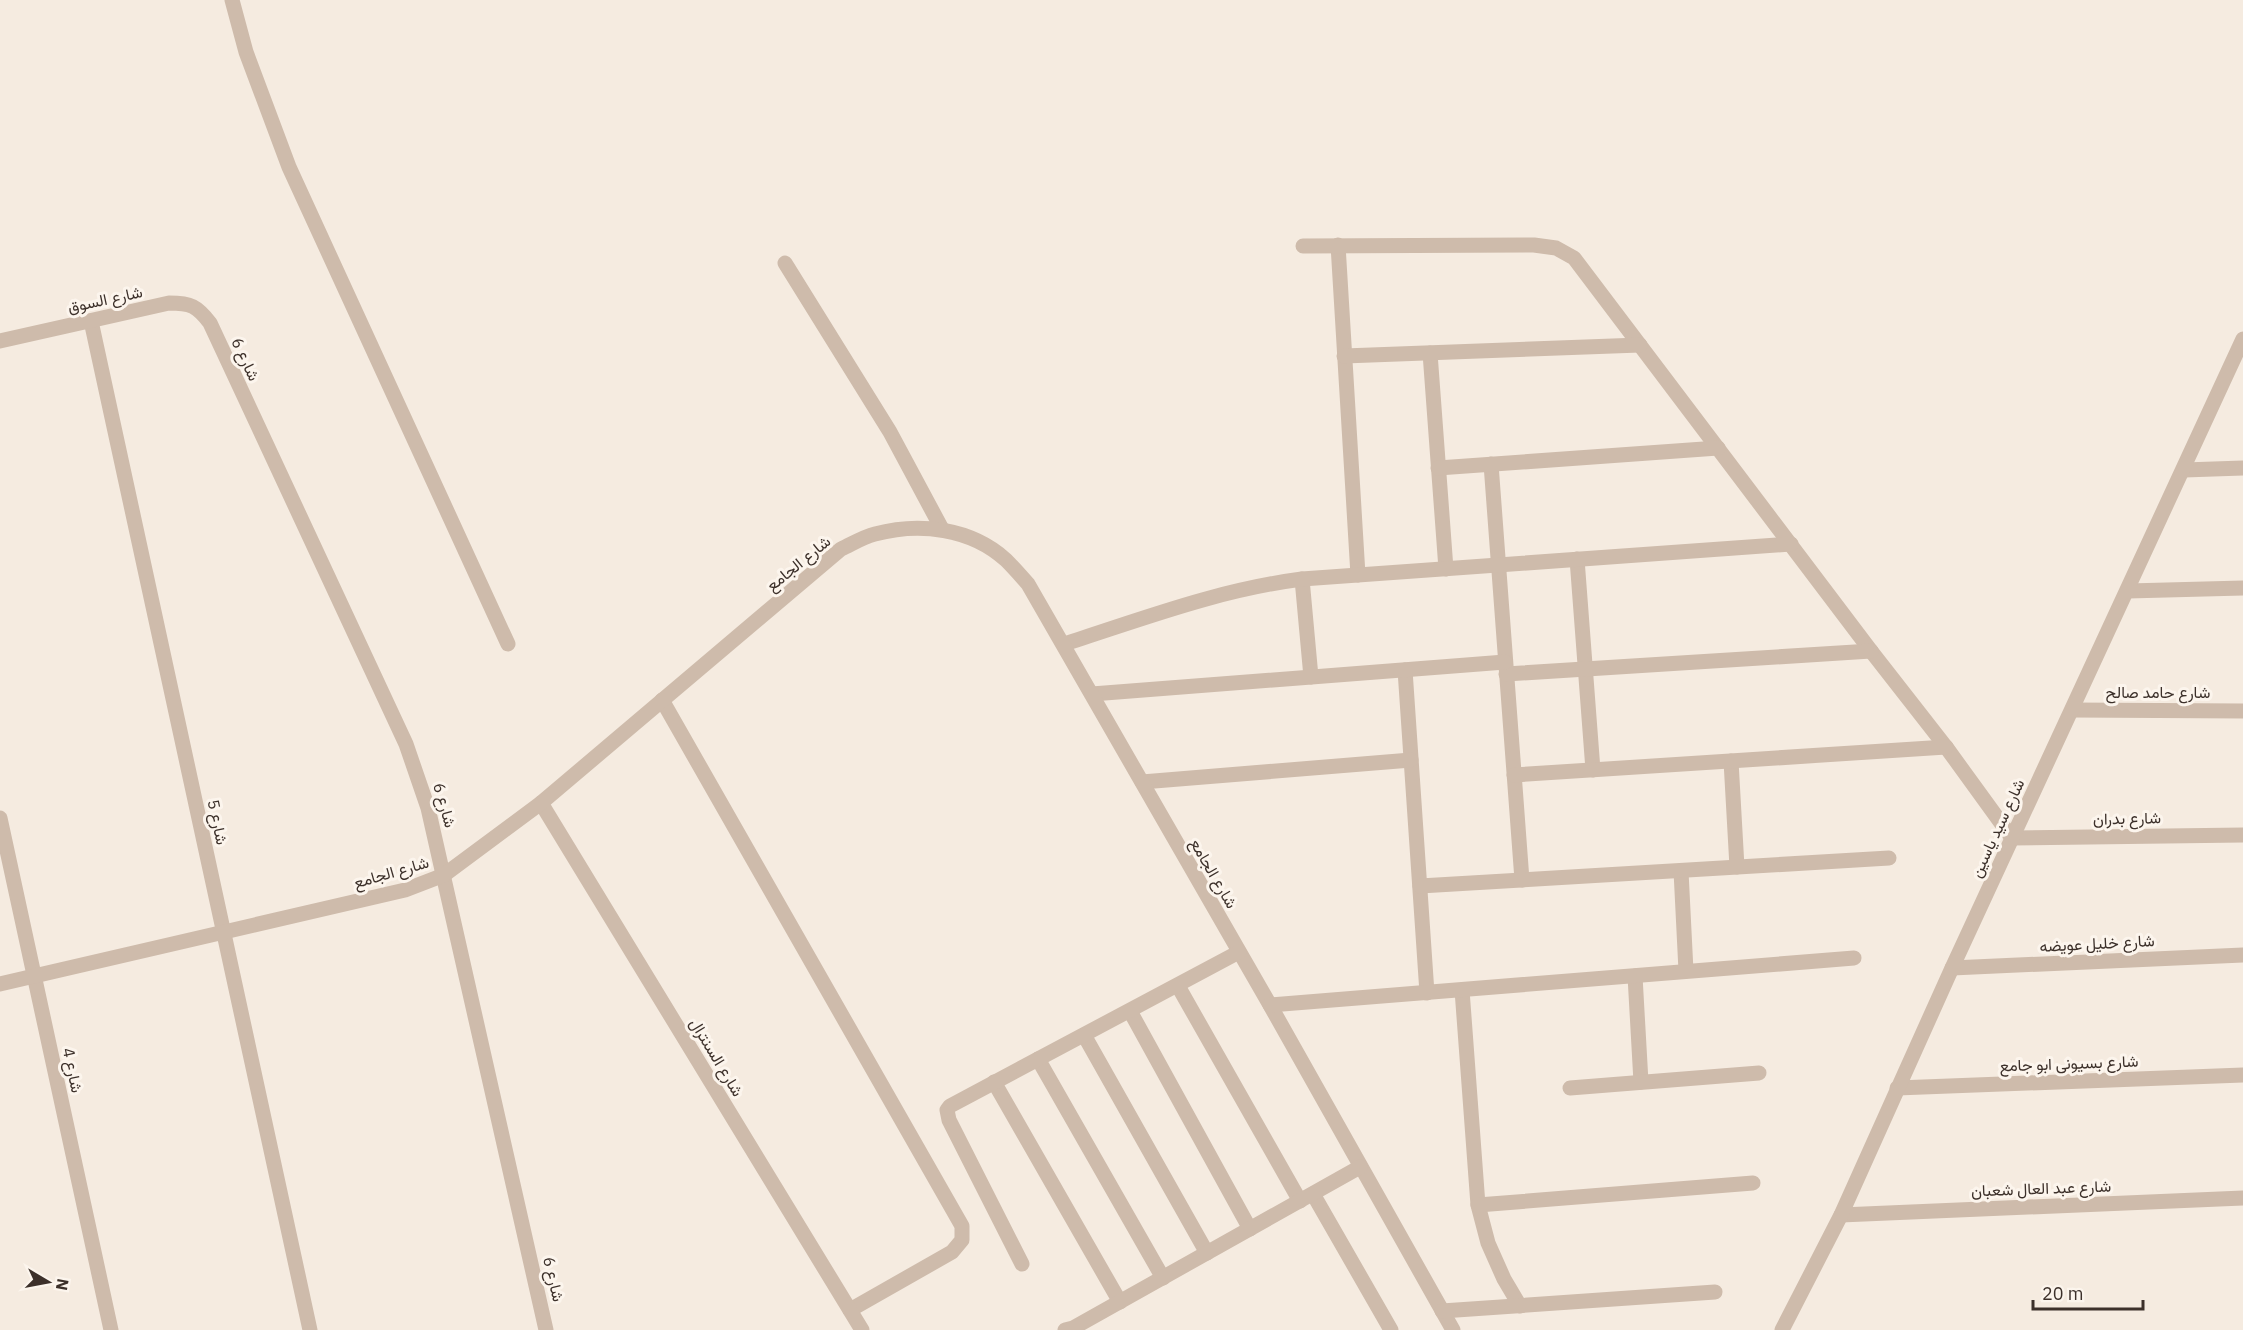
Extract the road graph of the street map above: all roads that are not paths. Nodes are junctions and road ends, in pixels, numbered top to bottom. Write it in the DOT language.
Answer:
graph roads {
  1 [pos="232,0"];
  2 [pos="1338,245"];
  3 [pos="1303,246"];
  4 [pos="785,263"];
  5 [pos="91,321"];
  6 [pos="210,323"];
  7 [pos="2243,339"];
  8 [pos="0,341"];
  9 [pos="1640,345"];
  10 [pos="1430,353"];
  11 [pos="1344,356"];
  12 [pos="1718,448"];
  13 [pos="1491,464"];
  14 [pos="1438,468"];
  15 [pos="2243,468"];
  16 [pos="2184,470"];
  17 [pos="942,529"];
  18 [pos="1791,544"];
  19 [pos="1577,559"];
  20 [pos="1498,565"];
  21 [pos="1446,569"];
  22 [pos="1358,575"];
  23 [pos="1302,579"];
  24 [pos="2243,588"];
  25 [pos="2128,591"];
  26 [pos="508,644"];
  27 [pos="1064,644"];
  28 [pos="1871,651"];
  29 [pos="1506,668"];
  30 [pos="1586,669"];
  31 [pos="1405,670"];
  32 [pos="1311,677"];
  33 [pos="1092,694"];
  34 [pos="662,700"];
  35 [pos="2072,710"];
  36 [pos="2243,711"];
  37 [pos="1946,747"];
  38 [pos="1411,760"];
  39 [pos="1731,761"];
  40 [pos="1593,770"];
  41 [pos="1514,775"];
  42 [pos="1142,782"];
  43 [pos="541,803"];
  44 [pos="0,818"];
  45 [pos="2243,835"];
  46 [pos="2012,838"];
  47 [pos="1889,858"];
  48 [pos="1737,867"];
  49 [pos="1681,871"];
  50 [pos="444,875"];
  51 [pos="1522,880"];
  52 [pos="1420,886"];
  53 [pos="224,932"];
  54 [pos="1239,952"];
  55 [pos="2243,955"];
  56 [pos="1854,958"];
  57 [pos="1952,968"];
  58 [pos="1686,971"];
  59 [pos="34,976"];
  60 [pos="1635,976"];
  61 [pos="0,984"];
  62 [pos="1178,986"];
  63 [pos="1462,990"];
  64 [pos="1427,993"];
  65 [pos="1270,1005"];
  66 [pos="1130,1011"];
  67 [pos="1084,1035"];
  68 [pos="1038,1059"];
  69 [pos="1759,1073"];
  70 [pos="2243,1075"];
  71 [pos="994,1082"];
  72 [pos="1641,1082"];
  73 [pos="1570,1088"];
  74 [pos="1897,1088"];
  75 [pos="1360,1167"];
  76 [pos="1753,1183"];
  77 [pos="1307,1197"];
  78 [pos="2243,1198"];
  79 [pos="1478,1205"];
  80 [pos="1840,1215"];
  81 [pos="1250,1229"];
  82 [pos="1207,1253"];
  83 [pos="1022,1264"];
  84 [pos="1163,1278"];
  85 [pos="1714,1292"];
  86 [pos="1120,1302"];
  87 [pos="1520,1306"];
  88 [pos="850,1310"];
  89 [pos="1442,1311"];
  90 [pos="1071,1329"];
  91 [pos="111,1330"];
  92 [pos="310,1330"];
  93 [pos="546,1330"];
  94 [pos="862,1330"];
  95 [pos="1391,1330"];
  96 [pos="1453,1330"];
  97 [pos="1782,1330"];
  1 -- 26 [label="street"];
  2 -- 3 [label="street"];
  2 -- 9 [label="street"];
  2 -- 11 [label="street"];
  4 -- 17 [label="street"];
  5 -- 6 [label="street, شارع السوق"];
  5 -- 8 [label="street, شارع السوق"];
  5 -- 53 [label="street, شارع 5"];
  6 -- 50 [label="street, شارع 6"];
  7 -- 16 [label="street, شارع سيد ياسين"];
  9 -- 10 [label="street"];
  9 -- 12 [label="street"];
  10 -- 11 [label="street"];
  10 -- 14 [label="street"];
  11 -- 22 [label="street"];
  12 -- 13 [label="street"];
  12 -- 18 [label="street"];
  13 -- 14 [label="street"];
  13 -- 20 [label="street"];
  14 -- 21 [label="street"];
  15 -- 16 [label="street"];
  16 -- 25 [label="street, شارع سيد ياسين"];
  17 -- 27 [label="street, شارع الجامع"];
  17 -- 34 [label="street, شارع الجامع"];
  18 -- 19 [label="street"];
  18 -- 28 [label="street"];
  19 -- 20 [label="street"];
  19 -- 30 [label="street"];
  20 -- 21 [label="street"];
  20 -- 29 [label="street"];
  21 -- 22 [label="street"];
  22 -- 23 [label="street"];
  23 -- 27 [label="street"];
  23 -- 32 [label="street"];
  24 -- 25 [label="street"];
  25 -- 35 [label="street, شارع سيد ياسين"];
  27 -- 33 [label="street, شارع الجامع"];
  28 -- 30 [label="street"];
  28 -- 37 [label="street"];
  29 -- 30 [label="street"];
  29 -- 31 [label="street"];
  29 -- 41 [label="street"];
  30 -- 40 [label="street"];
  31 -- 32 [label="street"];
  31 -- 38 [label="street"];
  32 -- 33 [label="street"];
  33 -- 42 [label="street, شارع الجامع"];
  34 -- 43 [label="street, شارع الجامع"];
  34 -- 88 [label="street"];
  35 -- 36 [label="street, شارع حامد صالح"];
  35 -- 46 [label="street, شارع سيد ياسين"];
  37 -- 39 [label="street"];
  37 -- 46 [label="street"];
  38 -- 42 [label="street"];
  38 -- 52 [label="street"];
  39 -- 40 [label="street"];
  39 -- 48 [label="street"];
  40 -- 41 [label="street"];
  41 -- 51 [label="street"];
  42 -- 54 [label="street, شارع الجامع"];
  43 -- 50 [label="street, شارع الجامع"];
  43 -- 88 [label="street, شارع السنترال"];
  44 -- 59 [label="street, شارع 4"];
  45 -- 46 [label="street, شارع بدران"];
  46 -- 57 [label="street, شارع سيد ياسين"];
  47 -- 48 [label="street"];
  48 -- 49 [label="street"];
  49 -- 51 [label="street"];
  49 -- 58 [label="street"];
  50 -- 53 [label="street, شارع الجامع"];
  50 -- 93 [label="street, شارع 6"];
  51 -- 52 [label="street"];
  52 -- 64 [label="street"];
  53 -- 59 [label="street, شارع الجامع"];
  53 -- 92 [label="street, شارع 5"];
  54 -- 62 [label="street"];
  54 -- 65 [label="street, شارع الجامع"];
  55 -- 57 [label="street, شارع خليل عويضه"];
  56 -- 58 [label="street"];
  57 -- 74 [label="street, شارع سيد ياسين"];
  58 -- 60 [label="street"];
  59 -- 61 [label="street, شارع الجامع"];
  59 -- 91 [label="street, شارع 4"];
  60 -- 63 [label="street"];
  60 -- 72 [label="street"];
  62 -- 66 [label="street"];
  62 -- 77 [label="street"];
  63 -- 64 [label="street"];
  63 -- 79 [label="street"];
  64 -- 65 [label="street"];
  65 -- 75 [label="street, شارع الجامع"];
  66 -- 67 [label="street"];
  66 -- 81 [label="street"];
  67 -- 68 [label="street"];
  67 -- 82 [label="street"];
  68 -- 71 [label="street"];
  68 -- 84 [label="street"];
  69 -- 72 [label="street"];
  70 -- 74 [label="street, شارع بسيونى ابو جامع"];
  71 -- 83 [label="street"];
  71 -- 86 [label="street"];
  72 -- 73 [label="street"];
  74 -- 80 [label="street, شارع سيد ياسين"];
  75 -- 77 [label="street"];
  75 -- 89 [label="street, شارع الجامع"];
  76 -- 79 [label="street"];
  77 -- 81 [label="street"];
  77 -- 95 [label="street"];
  78 -- 80 [label="street, شارع عبد العال شعبان"];
  79 -- 87 [label="street"];
  80 -- 97 [label="street, شارع سيد ياسين"];
  81 -- 82 [label="street"];
  82 -- 84 [label="street"];
  84 -- 86 [label="street"];
  85 -- 87 [label="street"];
  86 -- 90 [label="street"];
  87 -- 89 [label="street"];
  88 -- 94 [label="street, شارع السنترال"];
  89 -- 96 [label="street, شارع الجامع"];
}
